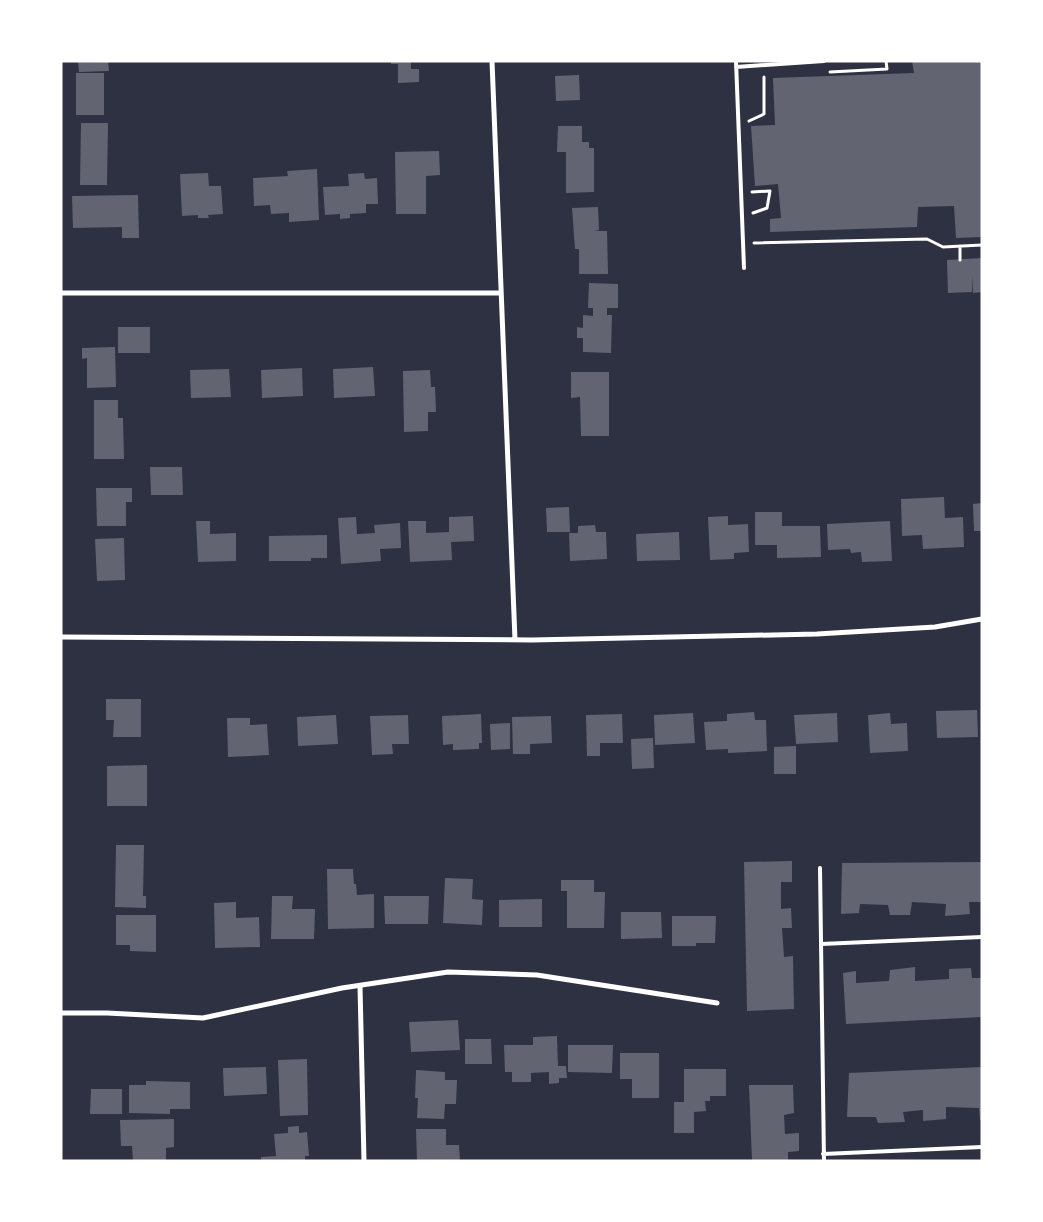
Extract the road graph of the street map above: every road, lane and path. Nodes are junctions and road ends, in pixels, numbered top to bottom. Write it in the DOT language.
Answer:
graph roads {
  1 [pos="492,61"];
  2 [pos="736,61"];
  3 [pos="824,61"];
  4 [pos="886,61"];
  5 [pos="736,67"];
  6 [pos="820,72"];
  7 [pos="773,74"];
  8 [pos="747,127"];
  9 [pos="750,184"];
  10 [pos="750,214"];
  11 [pos="750,244"];
  12 [pos="982,245"];
  13 [pos="960,246"];
  14 [pos="960,260"];
  15 [pos="744,268"];
  16 [pos="61,293"];
  17 [pos="501,293"];
  18 [pos="982,619"];
  19 [pos="61,636"];
  20 [pos="515,640"];
  21 [pos="820,868"];
  22 [pos="982,937"];
  23 [pos="821,944"];
  24 [pos="360,986"];
  25 [pos="718,1003"];
  26 [pos="61,1013"];
  27 [pos="982,1148"];
  28 [pos="824,1154"];
  29 [pos="364,1161"];
  30 [pos="824,1161"];
  1 -- 17 [label="street"];
  2 -- 5 [label="lane"];
  3 -- 5 [label="lane"];
  4 -- 6 [label="path"];
  5 -- 15 [label="lane"];
  7 -- 8 [label="path"];
  9 -- 10 [label="path"];
  11 -- 13 [label="path"];
  12 -- 13 [label="path"];
  13 -- 14 [label="path"];
  16 -- 17 [label="street"];
  17 -- 20 [label="street"];
  18 -- 20 [label="street"];
  19 -- 20 [label="street"];
  21 -- 23 [label="lane"];
  22 -- 23 [label="lane"];
  23 -- 28 [label="lane"];
  24 -- 25 [label="street"];
  24 -- 26 [label="street"];
  24 -- 29 [label="street"];
  27 -- 28 [label="lane"];
  28 -- 30 [label="lane"];
}
